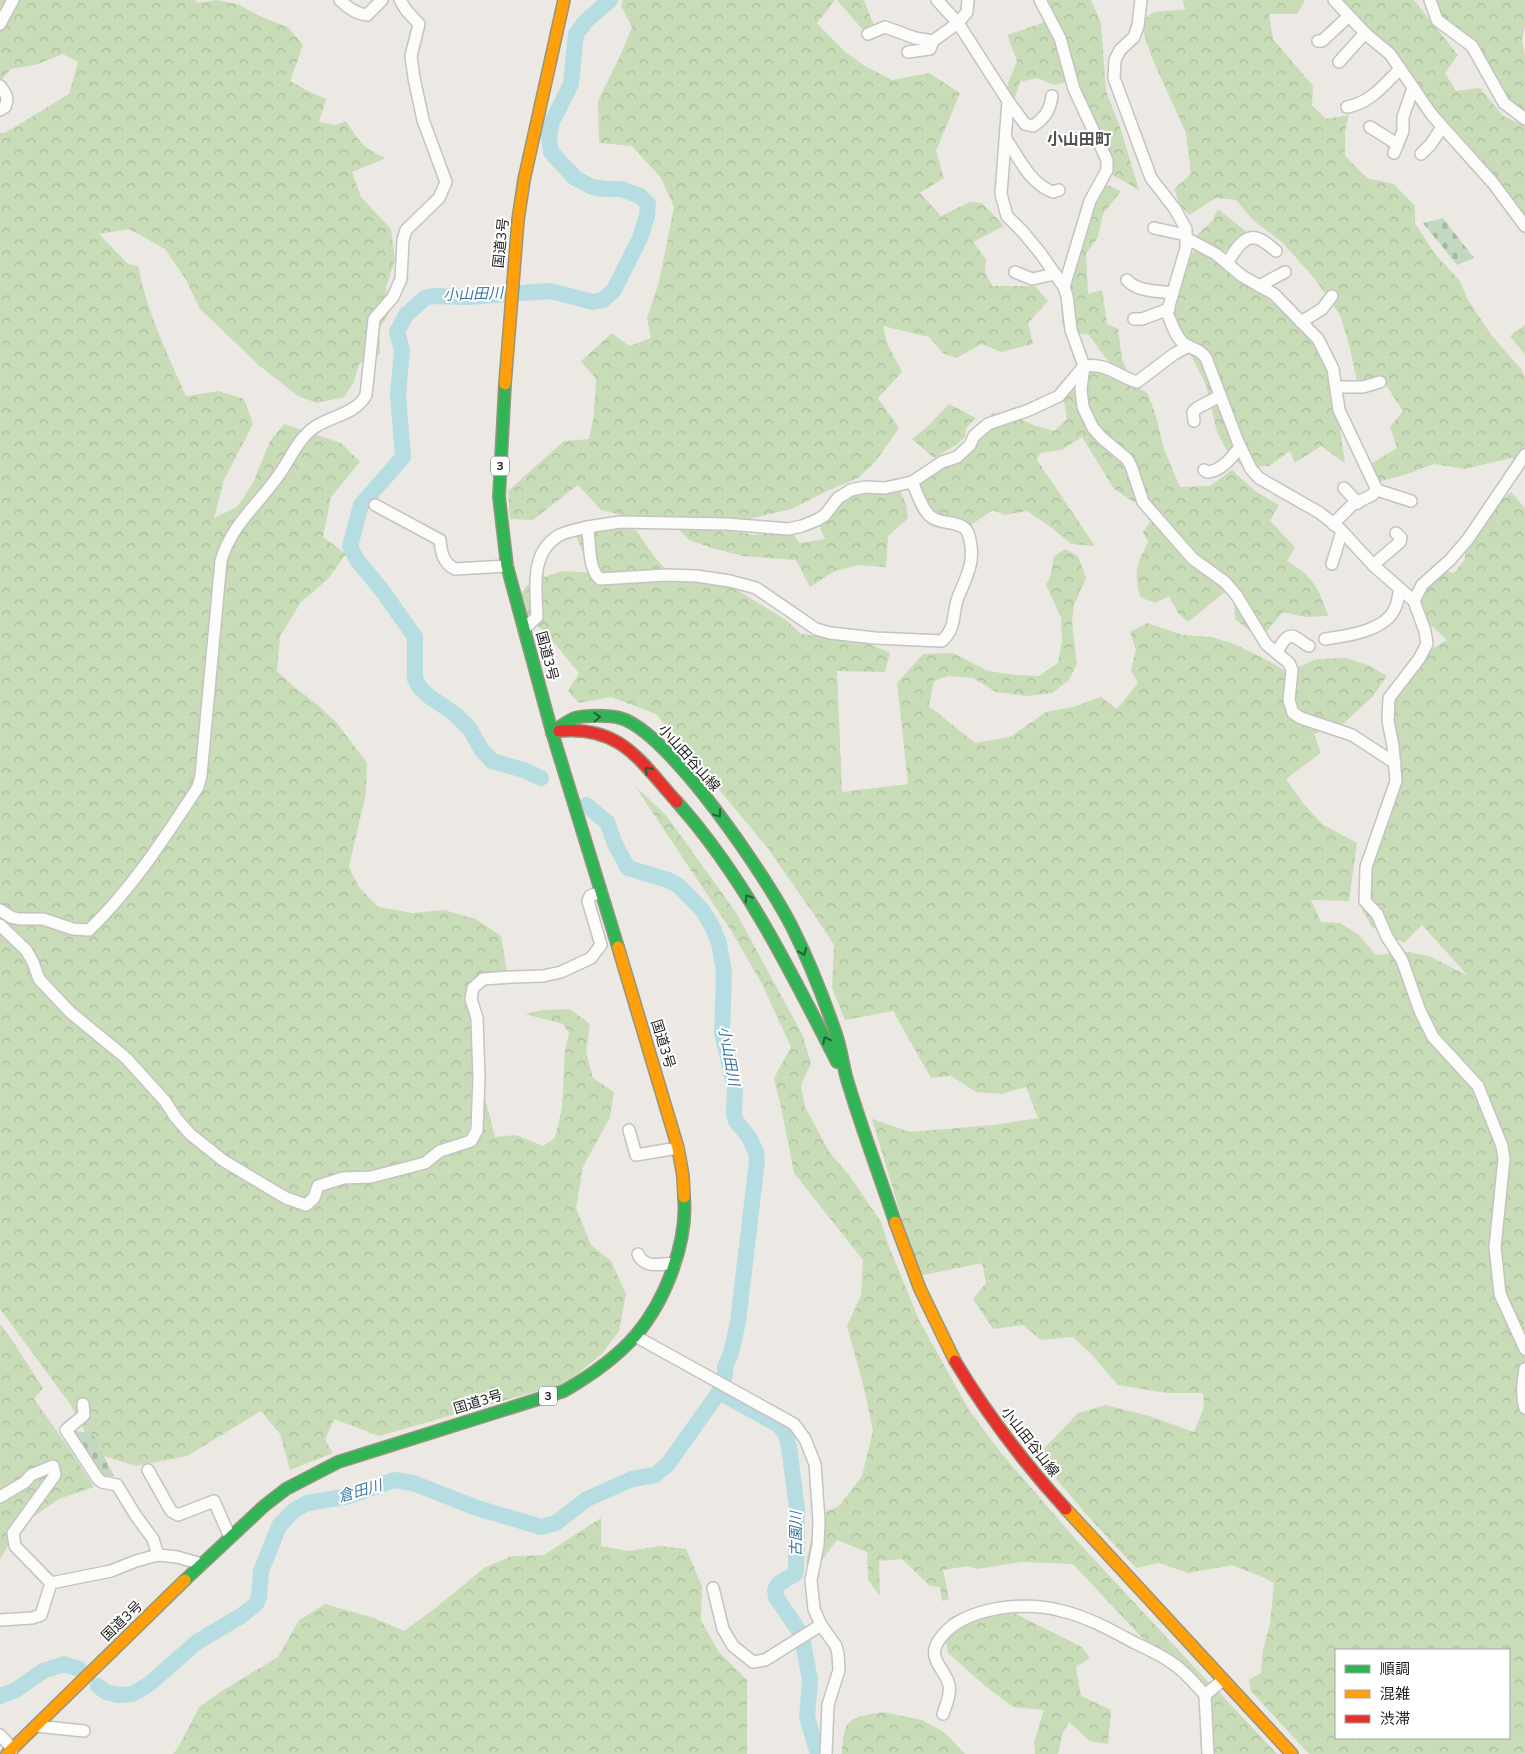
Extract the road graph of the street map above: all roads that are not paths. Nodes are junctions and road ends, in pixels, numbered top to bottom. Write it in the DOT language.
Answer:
graph roads {
  1 [pos="13,0"];
  2 [pos="340,0"];
  3 [pos="382,0"];
  4 [pos="400,0"];
  5 [pos="564,0"];
  6 [pos="938,0"];
  7 [pos="968,0"];
  8 [pos="1040,0"];
  9 [pos="1141,0"];
  10 [pos="1334,0"];
  11 [pos="1430,0"];
  12 [pos="1349,16"];
  13 [pos="958,23"];
  14 [pos="0,24"];
  15 [pos="1365,33"];
  16 [pos="868,34"];
  17 [pos="933,41"];
  18 [pos="1318,41"];
  19 [pos="908,52"];
  20 [pos="1339,62"];
  21 [pos="1400,69"];
  22 [pos="0,86"];
  23 [pos="1413,88"];
  24 [pos="1052,96"];
  25 [pos="1008,101"];
  26 [pos="1347,107"];
  27 [pos="0,110"];
  28 [pos="1525,119"];
  29 [pos="1370,127"];
  30 [pos="1442,127"];
  31 [pos="1006,139"];
  32 [pos="1422,154"];
  33 [pos="1059,190"];
  34 [pos="1525,226"];
  35 [pos="1154,228"];
  36 [pos="1186,236"];
  37 [pos="1276,251"];
  38 [pos="1227,263"];
  39 [pos="1015,272"];
  40 [pos="1285,272"];
  41 [pos="1055,274"];
  42 [pos="1127,280"];
  43 [pos="1259,286"];
  44 [pos="1064,287"];
  45 [pos="1173,293"];
  46 [pos="1332,296"];
  47 [pos="1168,309"];
  48 [pos="1134,319"];
  49 [pos="1302,322"];
  50 [pos="1189,346"];
  51 [pos="1084,366"];
  52 [pos="1380,382"];
  53 [pos="1336,387"];
  54 [pos="1220,396"];
  55 [pos="1194,421"];
  56 [pos="1240,446"];
  57 [pos="1525,455"];
  58 [pos="1204,470"];
  59 [pos="912,482"];
  60 [pos="1344,488"];
  61 [pos="1377,490"];
  62 [pos="1411,501"];
  63 [pos="1358,503"];
  64 [pos="375,504"];
  65 [pos="587,527"];
  66 [pos="1337,528"];
  67 [pos="1396,533"];
  68 [pos="1332,564"];
  69 [pos="507,566"];
  70 [pos="1373,566"];
  71 [pos="1400,589"];
  72 [pos="1414,601"];
  73 [pos="524,629"];
  74 [pos="1325,639"];
  75 [pos="1309,646"];
  76 [pos="1277,653"];
  77 [pos="552,732"];
  78 [pos="1395,763"];
  79 [pos="601,892"];
  80 [pos="0,910"];
  81 [pos="0,925"];
  82 [pos="848,1084"];
  83 [pos="629,1130"];
  84 [pos="678,1148"];
  85 [pos="638,1254"];
  86 [pos="675,1263"];
  87 [pos="635,1336"];
  88 [pos="1525,1349"];
  89 [pos="1525,1369"];
  90 [pos="83,1404"];
  91 [pos="1525,1408"];
  92 [pos="148,1470"];
  93 [pos="0,1497"];
  94 [pos="230,1537"];
  95 [pos="158,1555"];
  96 [pos="202,1564"];
  97 [pos="50,1583"];
  98 [pos="713,1588"];
  99 [pos="0,1620"];
  100 [pos="820,1625"];
  101 [pos="1223,1680"];
  102 [pos="1205,1695"];
  103 [pos="944,1714"];
  104 [pos="36,1726"];
  105 [pos="84,1731"];
  106 [pos="0,1735"];
  107 [pos="10,1751"];
  108 [pos="826,1754"];
  109 [pos="1208,1754"];
  110 [pos="1292,1754"];
  1 -- 14 [label="street"];
  2 -- 3 [label="street"];
  4 -- 80 [label="street"];
  5 -- 69 [label="main road, 国道3号 / 3"];
  6 -- 13 [label="street"];
  7 -- 13 [label="street"];
  8 -- 44 [label="street"];
  9 -- 36 [label="street"];
  10 -- 12 [label="street"];
  11 -- 28 [label="street"];
  12 -- 15 [label="street"];
  12 -- 18 [label="street"];
  13 -- 17 [label="street"];
  13 -- 25 [label="street"];
  15 -- 20 [label="street"];
  15 -- 21 [label="street"];
  16 -- 17 [label="street"];
  17 -- 19 [label="street"];
  21 -- 23 [label="street"];
  21 -- 26 [label="street"];
  22 -- 27 [label="street"];
  23 -- 29 [label="street"];
  23 -- 30 [label="street"];
  24 -- 25 [label="street"];
  25 -- 31 [label="street"];
  30 -- 32 [label="street"];
  30 -- 34 [label="street"];
  31 -- 33 [label="street"];
  31 -- 41 [label="street"];
  35 -- 36 [label="street"];
  36 -- 38 [label="street"];
  36 -- 45 [label="street"];
  37 -- 38 [label="street"];
  38 -- 43 [label="street"];
  39 -- 41 [label="street"];
  40 -- 43 [label="street"];
  41 -- 44 [label="street"];
  42 -- 45 [label="street"];
  43 -- 49 [label="street"];
  44 -- 51 [label="street"];
  45 -- 47 [label="street"];
  46 -- 49 [label="street"];
  47 -- 48 [label="street"];
  47 -- 50 [label="street"];
  49 -- 53 [label="street"];
  50 -- 51 [label="street"];
  50 -- 54 [label="street"];
  51 -- 59 [label="street"];
  51 -- 76 [label="street"];
  52 -- 53 [label="street"];
  53 -- 61 [label="street"];
  54 -- 55 [label="street"];
  54 -- 56 [label="street"];
  56 -- 58 [label="street"];
  56 -- 66 [label="street"];
  57 -- 72 [label="street"];
  59 -- 65 [label="street"];
  59 -- 65 [label="street"];
  60 -- 63 [label="street"];
  61 -- 62 [label="street"];
  61 -- 63 [label="street"];
  63 -- 66 [label="street"];
  64 -- 69 [label="street"];
  65 -- 73 [label="street"];
  66 -- 68 [label="street"];
  66 -- 70 [label="street"];
  67 -- 70 [label="street"];
  69 -- 73 [label="main road, 国道3号 / 3"];
  70 -- 71 [label="street"];
  71 -- 72 [label="street"];
  71 -- 74 [label="street"];
  72 -- 78 [label="street"];
  73 -- 77 [label="main road, 国道3号 / 3"];
  75 -- 76 [label="street"];
  76 -- 78 [label="street"];
  77 -- 79 [label="main road, 国道3号 / 3"];
  82 -- 77 [label="main road, 小山田谷山線, one-way"];
  77 -- 82 [label="main road, 小山田谷山線, one-way"];
  78 -- 88 [label="street"];
  79 -- 81 [label="street"];
  79 -- 84 [label="main road, 国道3号 / 3"];
  82 -- 101 [label="main road, 小山田谷山線"];
  83 -- 84 [label="street"];
  84 -- 86 [label="main road, 国道3号 / 3"];
  85 -- 86 [label="street"];
  86 -- 87 [label="main road, 国道3号 / 3"];
  87 -- 94 [label="main road, 国道3号 / 3"];
  87 -- 100 [label="street"];
  89 -- 91 [label="street"];
  90 -- 95 [label="street"];
  92 -- 94 [label="street"];
  93 -- 97 [label="street"];
  94 -- 96 [label="main road, 国道3号 / 3"];
  95 -- 96 [label="street"];
  95 -- 97 [label="street"];
  96 -- 104 [label="main road, 国道3号 / 3"];
  97 -- 99 [label="street"];
  98 -- 100 [label="street"];
  100 -- 108 [label="street"];
  101 -- 102 [label="street"];
  101 -- 110 [label="main road, 小山田谷山線"];
  102 -- 103 [label="street"];
  102 -- 109 [label="street"];
  104 -- 105 [label="street"];
  104 -- 107 [label="main road, 国道3号 / 3"];
  106 -- 107 [label="street"];
}
